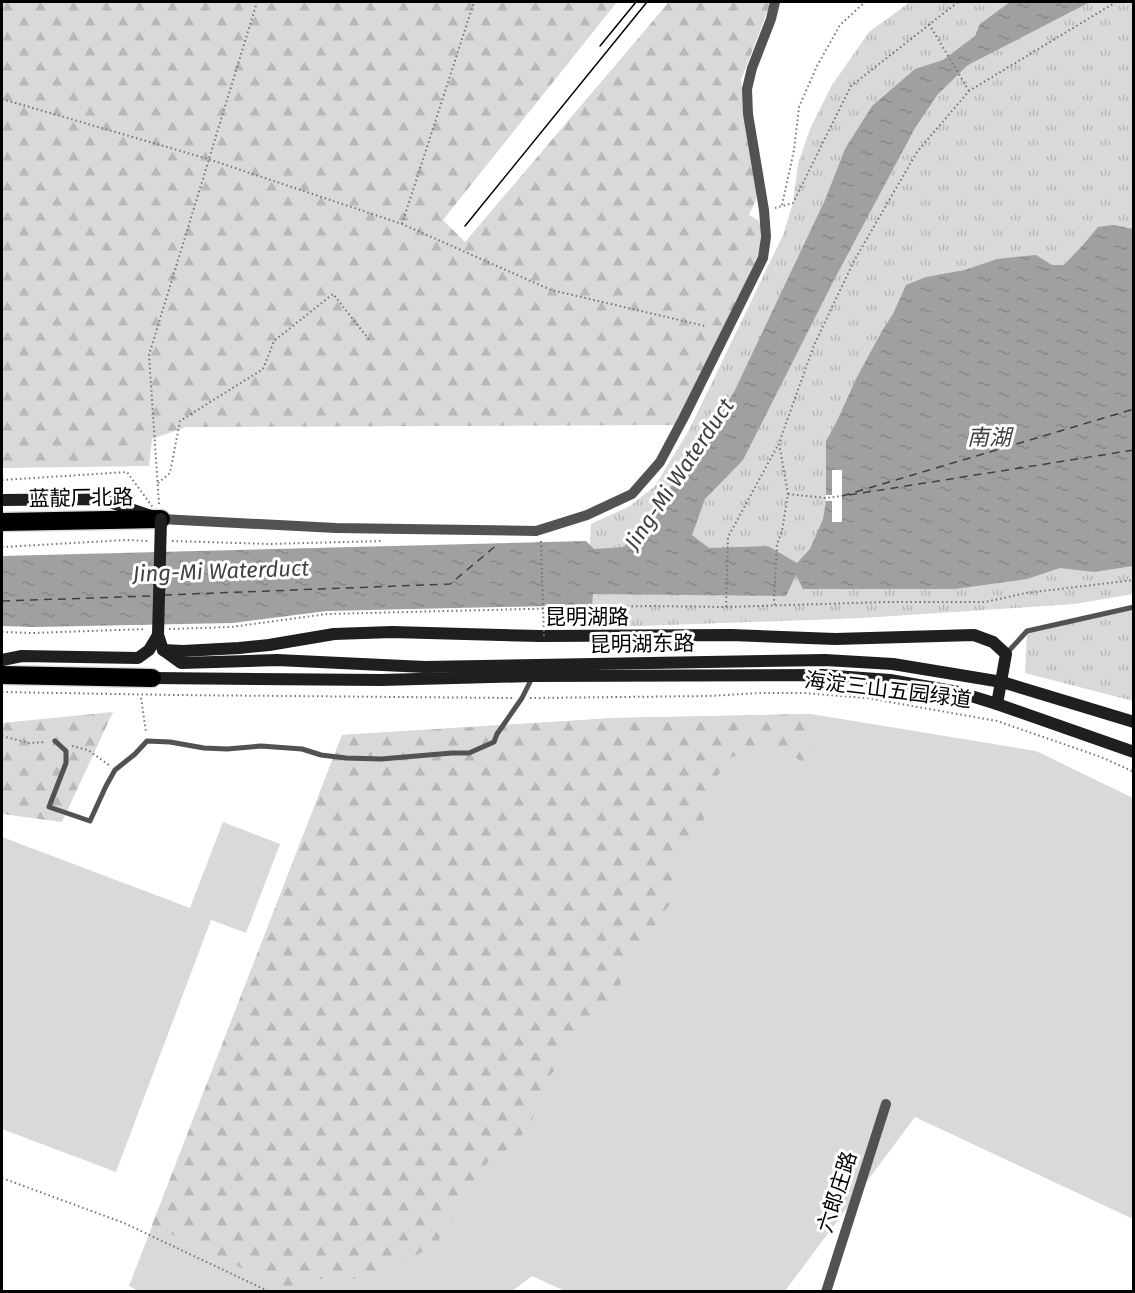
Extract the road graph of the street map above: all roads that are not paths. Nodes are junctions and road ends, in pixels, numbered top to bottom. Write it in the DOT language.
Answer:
graph roads {
  1 [pos="775,2"];
  2 [pos="2,500"];
  3 [pos="160,519"];
  4 [pos="2,522"];
  5 [pos="1134,607"];
  6 [pos="156,631"];
  7 [pos="163,650"];
  8 [pos="1006,654"];
  9 [pos="2,660"];
  10 [pos="8,676"];
  11 [pos="533,676"];
  12 [pos="152,678"];
  13 [pos="1002,682"];
  14 [pos="998,704"];
  15 [pos="1134,722"];
  16 [pos="55,741"];
  17 [pos="1134,752"];
  18 [pos="886,1104"];
  19 [pos="826,1292"];
  1 -- 3 [label="street"];
  2 -- 3 [label="main road"];
  3 -- 4 [label="highway, 蓝靛厂北路"];
  3 -- 6 [label="main road, bridge"];
  5 -- 8 [label="lane"];
  6 -- 7 [label="main road"];
  6 -- 9 [label="main road"];
  7 -- 8 [label="main road, 昆明湖路"];
  7 -- 13 [label="main road, 昆明湖东路"];
  8 -- 13 [label="main road"];
  10 -- 12 [label="highway"];
  11 -- 12 [label="main road, 昆明湖东路"];
  11 -- 14 [label="main road, 昆明湖东路"];
  11 -- 16 [label="lane"];
  13 -- 14 [label="main road"];
  13 -- 15 [label="main road, 昆明湖东路"];
  14 -- 17 [label="main road, 昆明湖东路"];
  18 -- 19 [label="street, 六郎庄路"];
}
